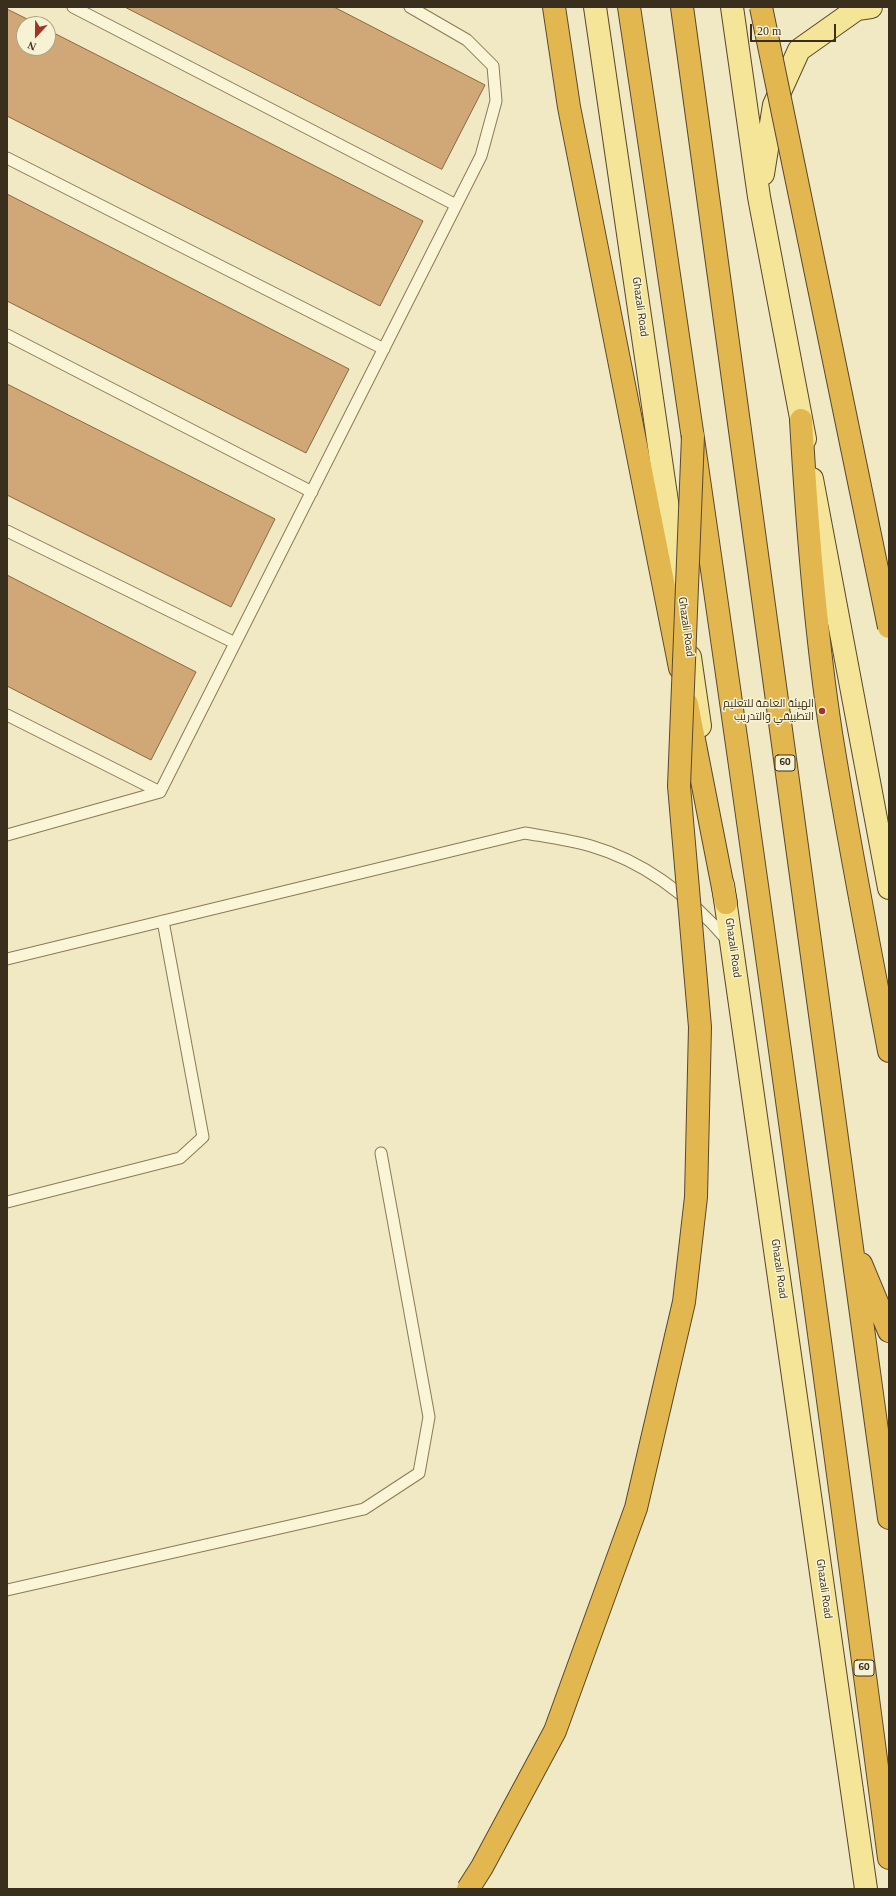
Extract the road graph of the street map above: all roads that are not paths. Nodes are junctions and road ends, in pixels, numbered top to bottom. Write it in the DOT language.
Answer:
graph roads {
  1 [pos="74,7"];
  2 [pos="554,7"];
  3 [pos="595,7"];
  4 [pos="628,7"];
  5 [pos="682,7"];
  6 [pos="732,7"];
  7 [pos="761,7"];
  8 [pos="871,7"];
  9 [pos="412,8"];
  10 [pos="7,158"];
  11 [pos="759,197"];
  12 [pos="456,205"];
  13 [pos="7,335"];
  14 [pos="384,349"];
  15 [pos="801,420"];
  16 [pos="693,436"];
  17 [pos="312,492"];
  18 [pos="7,531"];
  19 [pos="889,627"];
  20 [pos="235,644"];
  21 [pos="7,715"];
  22 [pos="160,792"];
  23 [pos="7,835"];
  24 [pos="889,888"];
  25 [pos="726,903"];
  26 [pos="163,921"];
  27 [pos="732,945"];
  28 [pos="7,959"];
  29 [pos="889,1051"];
  30 [pos="381,1154"];
  31 [pos="7,1202"];
  32 [pos="849,1236"];
  33 [pos="889,1331"];
  34 [pos="889,1518"];
  35 [pos="7,1590"];
  36 [pos="889,1858"];
  37 [pos="468,1889"];
  38 [pos="866,1889"];
  1 -- 12 [label="lane"];
  2 -- 25 [label="highway"];
  3 -- 25 [label="main road, Ghazali Road"];
  4 -- 16 [label="highway, 60"];
  5 -- 32 [label="highway, 60"];
  6 -- 11 [label="main road"];
  7 -- 19 [label="highway, bridge"];
  8 -- 11 [label="main road"];
  9 -- 12 [label="lane"];
  10 -- 14 [label="lane"];
  11 -- 15 [label="main road"];
  12 -- 14 [label="lane"];
  13 -- 17 [label="lane"];
  14 -- 17 [label="lane"];
  15 -- 24 [label="main road"];
  15 -- 29 [label="highway"];
  16 -- 36 [label="highway, 60, bridge"];
  16 -- 37 [label="highway, bridge"];
  17 -- 20 [label="lane"];
  18 -- 20 [label="lane"];
  20 -- 22 [label="lane"];
  21 -- 22 [label="lane"];
  22 -- 23 [label="lane"];
  25 -- 27 [label="main road, Ghazali Road"];
  26 -- 27 [label="lane"];
  26 -- 28 [label="lane"];
  26 -- 31 [label="lane"];
  27 -- 38 [label="main road, Ghazali Road"];
  30 -- 35 [label="lane"];
  32 -- 33 [label="highway"];
  32 -- 34 [label="highway, 60"];
}
